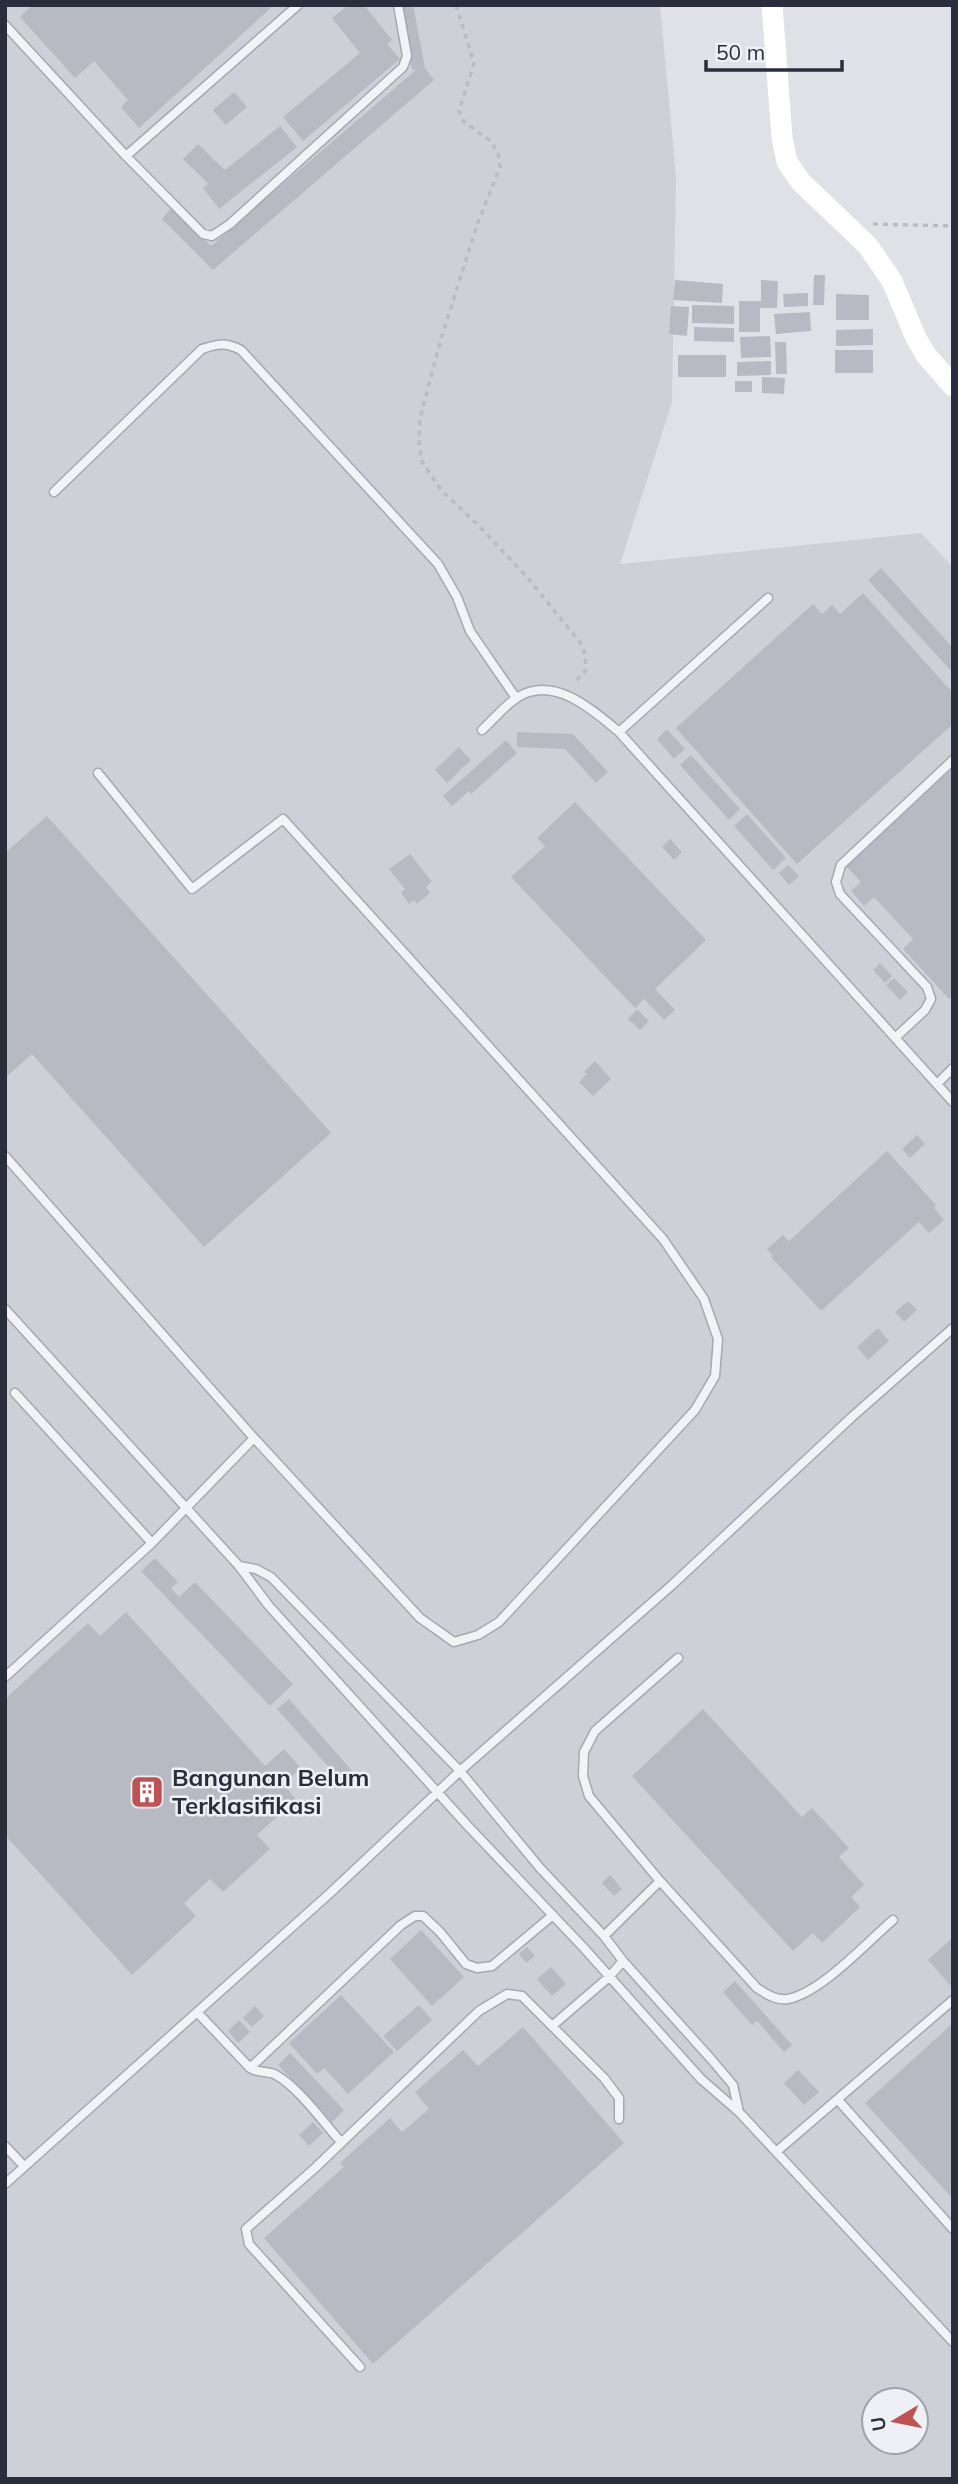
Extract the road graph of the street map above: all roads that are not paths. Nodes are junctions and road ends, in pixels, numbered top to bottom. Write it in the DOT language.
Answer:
graph roads {
  1 [pos="298,5"];
  2 [pos="398,5"];
  3 [pos="772,5"];
  4 [pos="5,25"];
  5 [pos="125,156"];
  6 [pos="953,386"];
  7 [pos="54,492"];
  8 [pos="768,598"];
  9 [pos="516,698"];
  10 [pos="482,730"];
  11 [pos="619,733"];
  12 [pos="953,760"];
  13 [pos="98,773"];
  14 [pos="896,1037"];
  15 [pos="953,1068"];
  16 [pos="937,1084"];
  17 [pos="953,1102"];
  18 [pos="5,1156"];
  19 [pos="5,1309"];
  20 [pos="953,1328"];
  21 [pos="15,1393"];
  22 [pos="254,1438"];
  23 [pos="186,1508"];
  24 [pos="152,1543"];
  25 [pos="239,1566"];
  26 [pos="678,1658"];
  27 [pos="5,1677"];
  28 [pos="460,1771"];
  29 [pos="438,1792"];
  30 [pos="660,1881"];
  31 [pos="553,1915"];
  32 [pos="893,1920"];
  33 [pos="604,1936"];
  34 [pos="623,1961"];
  35 [pos="608,1977"];
  36 [pos="953,2000"];
  37 [pos="197,2012"];
  38 [pos="552,2026"];
  39 [pos="250,2068"];
  40 [pos="838,2100"];
  41 [pos="739,2112"];
  42 [pos="619,2119"];
  43 [pos="341,2142"];
  44 [pos="5,2146"];
  45 [pos="776,2152"];
  46 [pos="24,2166"];
  47 [pos="5,2184"];
  48 [pos="953,2229"];
  49 [pos="953,2342"];
  50 [pos="360,2367"];
  1 -- 5 [label="lane"];
  2 -- 5 [label="lane"];
  3 -- 6 [label="street"];
  4 -- 5 [label="lane"];
  7 -- 9 [label="lane"];
  8 -- 11 [label="lane"];
  9 -- 10 [label="lane"];
  9 -- 11 [label="lane"];
  11 -- 14 [label="lane"];
  12 -- 14 [label="lane"];
  13 -- 22 [label="lane"];
  14 -- 16 [label="lane"];
  15 -- 16 [label="lane"];
  16 -- 17 [label="lane"];
  18 -- 22 [label="lane"];
  19 -- 23 [label="lane"];
  20 -- 28 [label="lane"];
  21 -- 24 [label="lane"];
  22 -- 23 [label="lane"];
  23 -- 24 [label="lane"];
  23 -- 25 [label="lane"];
  24 -- 27 [label="lane"];
  25 -- 28 [label="lane"];
  25 -- 29 [label="lane"];
  26 -- 30 [label="lane"];
  28 -- 29 [label="lane"];
  28 -- 33 [label="lane"];
  29 -- 31 [label="lane"];
  29 -- 37 [label="lane"];
  30 -- 32 [label="lane"];
  30 -- 33 [label="lane"];
  31 -- 35 [label="lane"];
  31 -- 39 [label="lane"];
  33 -- 34 [label="lane"];
  34 -- 35 [label="lane"];
  34 -- 41 [label="lane"];
  35 -- 38 [label="lane"];
  35 -- 41 [label="lane"];
  36 -- 40 [label="lane"];
  37 -- 39 [label="lane"];
  37 -- 46 [label="lane"];
  38 -- 42 [label="lane"];
  38 -- 43 [label="lane"];
  39 -- 43 [label="lane"];
  40 -- 45 [label="lane"];
  40 -- 48 [label="lane"];
  41 -- 45 [label="lane"];
  43 -- 50 [label="lane"];
  44 -- 46 [label="lane"];
  45 -- 49 [label="lane"];
  46 -- 47 [label="lane"];
}
